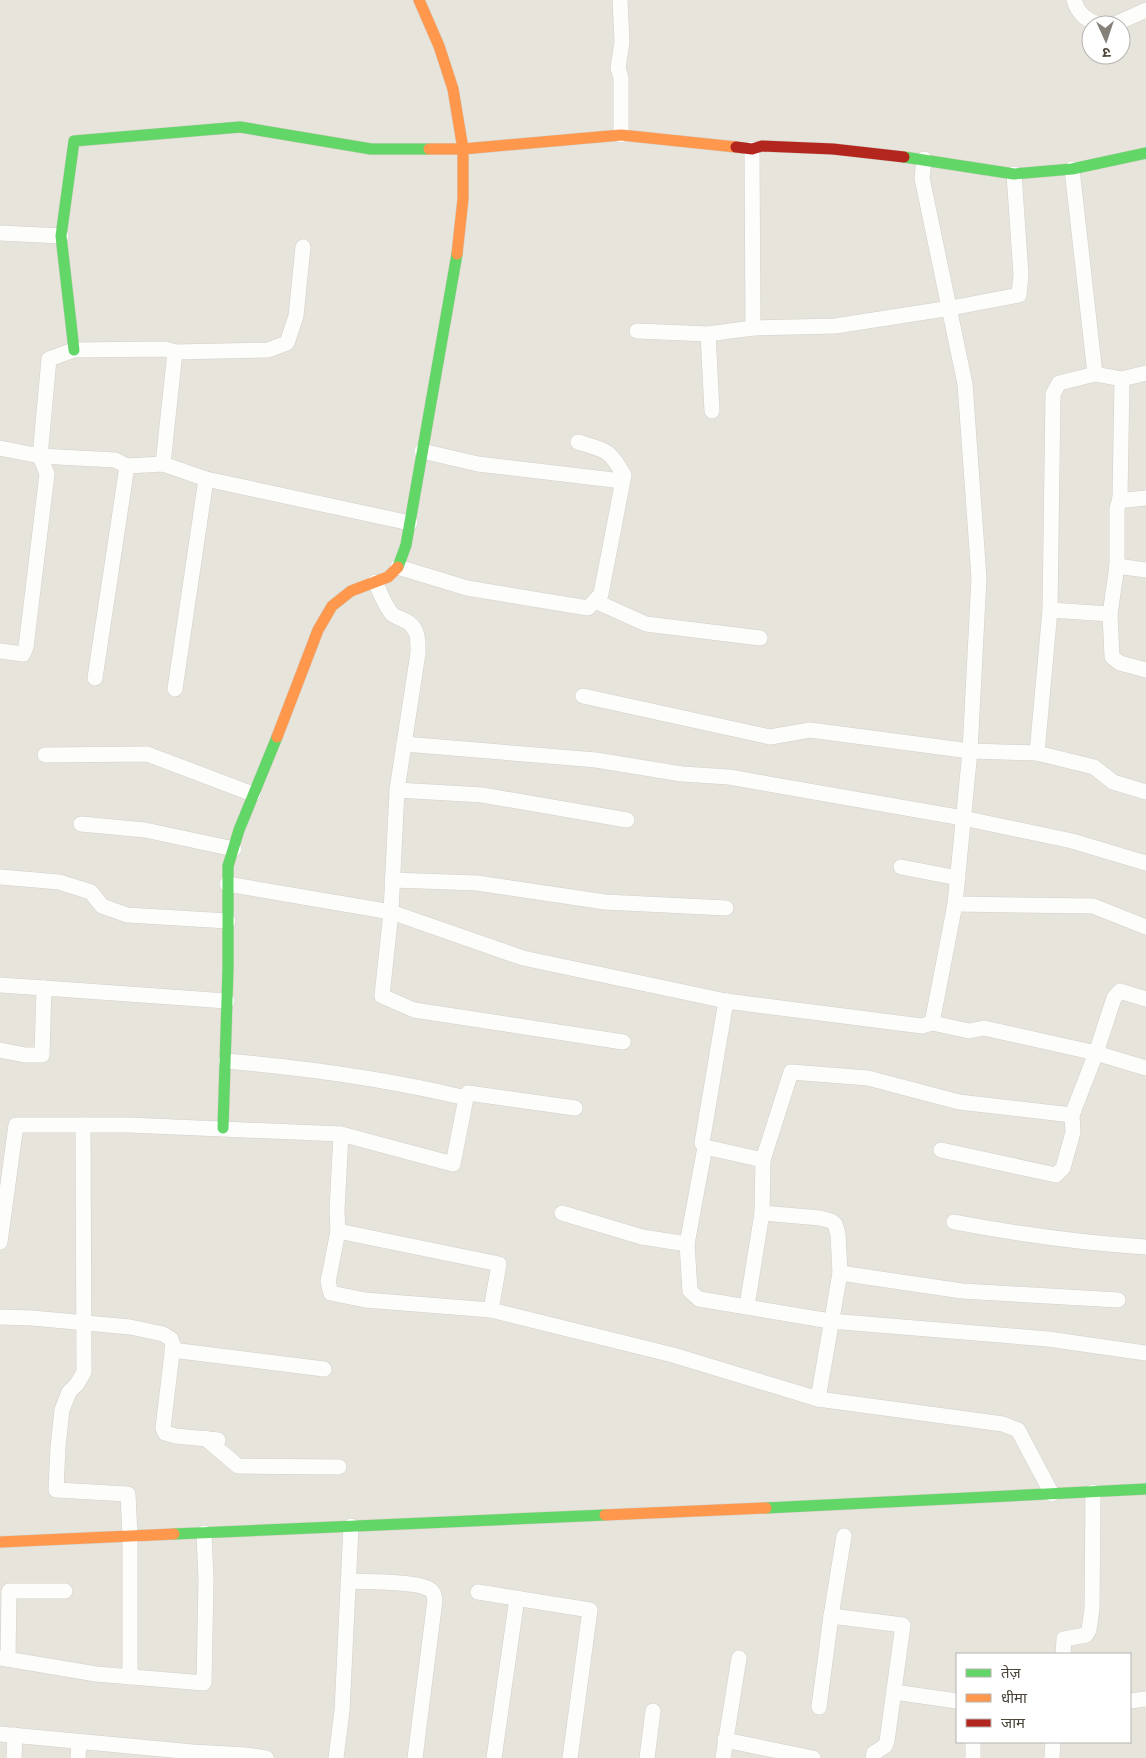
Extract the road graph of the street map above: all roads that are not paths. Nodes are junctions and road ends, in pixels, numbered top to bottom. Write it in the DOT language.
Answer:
graph roads {
  1 [pos="420,0"];
  2 [pos="620,0"];
  3 [pos="1074,0"];
  4 [pos="1146,10"];
  5 [pos="1082,15"];
  6 [pos="1131,17"];
  7 [pos="621,135"];
  8 [pos="463,148"];
  9 [pos="752,149"];
  10 [pos="1146,153"];
  11 [pos="924,159"];
  12 [pos="1072,170"];
  13 [pos="1014,174"];
  14 [pos="0,233"];
  15 [pos="61,236"];
  16 [pos="303,247"];
  17 [pos="951,308"];
  18 [pos="753,328"];
  19 [pos="637,330"];
  20 [pos="708,334"];
  21 [pos="74,350"];
  22 [pos="175,352"];
  23 [pos="1146,373"];
  24 [pos="1095,374"];
  25 [pos="1122,379"];
  26 [pos="712,411"];
  27 [pos="578,442"];
  28 [pos="0,448"];
  29 [pos="422,451"];
  30 [pos="40,456"];
  31 [pos="163,464"];
  32 [pos="127,466"];
  33 [pos="206,479"];
  34 [pos="622,481"];
  35 [pos="1120,498"];
  36 [pos="1146,498"];
  37 [pos="410,523"];
  38 [pos="1117,566"];
  39 [pos="398,567"];
  40 [pos="1146,570"];
  41 [pos="375,582"];
  42 [pos="595,600"];
  43 [pos="1050,610"];
  44 [pos="1110,614"];
  45 [pos="760,638"];
  46 [pos="0,651"];
  47 [pos="1146,670"];
  48 [pos="95,678"];
  49 [pos="175,689"];
  50 [pos="583,696"];
  51 [pos="404,744"];
  52 [pos="970,751"];
  53 [pos="1037,754"];
  54 [pos="45,756"];
  55 [pos="397,790"];
  56 [pos="1146,792"];
  57 [pos="253,794"];
  58 [pos="963,818"];
  59 [pos="627,820"];
  60 [pos="81,824"];
  61 [pos="234,849"];
  62 [pos="1146,863"];
  63 [pos="901,868"];
  64 [pos="0,877"];
  65 [pos="958,878"];
  66 [pos="392,880"];
  67 [pos="228,884"];
  68 [pos="955,904"];
  69 [pos="726,908"];
  70 [pos="391,912"];
  71 [pos="228,921"];
  72 [pos="1146,927"];
  73 [pos="0,985"];
  74 [pos="44,988"];
  75 [pos="1146,999"];
  76 [pos="227,1001"];
  77 [pos="726,1001"];
  78 [pos="932,1023"];
  79 [pos="623,1042"];
  80 [pos="0,1050"];
  81 [pos="1096,1053"];
  82 [pos="226,1061"];
  83 [pos="1146,1068"];
  84 [pos="466,1098"];
  85 [pos="575,1108"];
  86 [pos="1072,1115"];
  87 [pos="83,1125"];
  88 [pos="223,1128"];
  89 [pos="340,1134"];
  90 [pos="705,1147"];
  91 [pos="941,1150"];
  92 [pos="763,1160"];
  93 [pos="2,1209"];
  94 [pos="762,1212"];
  95 [pos="562,1214"];
  96 [pos="954,1222"];
  97 [pos="338,1231"];
  98 [pos="0,1242"];
  99 [pos="687,1244"];
  100 [pos="1146,1247"];
  101 [pos="840,1273"];
  102 [pos="1118,1300"];
  103 [pos="747,1306"];
  104 [pos="491,1310"];
  105 [pos="0,1317"];
  106 [pos="830,1321"];
  107 [pos="83,1323"];
  108 [pos="172,1350"];
  109 [pos="1146,1353"];
  110 [pos="324,1368"];
  111 [pos="818,1399"];
  112 [pos="339,1467"];
  113 [pos="1146,1488"];
  114 [pos="1093,1492"];
  115 [pos="1052,1494"];
  116 [pos="351,1526"];
  117 [pos="204,1533"];
  118 [pos="130,1536"];
  119 [pos="844,1536"];
  120 [pos="0,1542"];
  121 [pos="348,1581"];
  122 [pos="65,1591"];
  123 [pos="478,1592"];
  124 [pos="517,1598"];
  125 [pos="832,1616"];
  126 [pos="1063,1653"];
  127 [pos="739,1658"];
  128 [pos="4,1659"];
  129 [pos="130,1677"];
  130 [pos="894,1692"];
  131 [pos="1146,1699"];
  132 [pos="956,1701"];
  133 [pos="1131,1701"];
  134 [pos="820,1707"];
  135 [pos="653,1711"];
  136 [pos="7,1735"];
  137 [pos="726,1740"];
  138 [pos="79,1742"];
  139 [pos="973,1743"];
  140 [pos="1054,1743"];
  141 [pos="144,1753"];
  142 [pos="767,1754"];
  143 [pos="14,1758"];
  144 [pos="78,1758"];
  145 [pos="266,1758"];
  146 [pos="336,1758"];
  147 [pos="415,1758"];
  148 [pos="494,1758"];
  149 [pos="570,1758"];
  150 [pos="646,1758"];
  151 [pos="722,1758"];
  152 [pos="813,1758"];
  153 [pos="872,1758"];
  154 [pos="973,1758"];
  155 [pos="1052,1758"];
  1 -- 8 [label="street"];
  2 -- 7 [label="street"];
  3 -- 5 [label="street"];
  4 -- 6 [label="street"];
  7 -- 8 [label="street"];
  7 -- 9 [label="street"];
  8 -- 15 [label="street"];
  8 -- 29 [label="street"];
  9 -- 11 [label="street"];
  9 -- 18 [label="street"];
  10 -- 12 [label="street"];
  11 -- 13 [label="street"];
  11 -- 17 [label="street"];
  12 -- 13 [label="street"];
  12 -- 24 [label="street"];
  13 -- 17 [label="street"];
  14 -- 15 [label="street"];
  15 -- 21 [label="street"];
  16 -- 22 [label="street"];
  17 -- 18 [label="street"];
  17 -- 52 [label="street"];
  18 -- 20 [label="street"];
  19 -- 20 [label="street"];
  20 -- 26 [label="street"];
  21 -- 22 [label="street"];
  21 -- 30 [label="street"];
  22 -- 31 [label="street"];
  23 -- 25 [label="street"];
  24 -- 25 [label="street"];
  24 -- 43 [label="street"];
  25 -- 35 [label="street"];
  27 -- 34 [label="street"];
  28 -- 30 [label="street"];
  29 -- 34 [label="street"];
  29 -- 37 [label="street"];
  30 -- 32 [label="street"];
  30 -- 46 [label="street"];
  31 -- 32 [label="street"];
  31 -- 33 [label="street"];
  32 -- 48 [label="street"];
  33 -- 37 [label="street"];
  33 -- 49 [label="street"];
  34 -- 42 [label="street"];
  35 -- 36 [label="street"];
  35 -- 38 [label="street"];
  37 -- 39 [label="street"];
  38 -- 40 [label="street"];
  38 -- 44 [label="street"];
  39 -- 41 [label="street"];
  39 -- 42 [label="street"];
  41 -- 51 [label="street"];
  41 -- 57 [label="street"];
  42 -- 45 [label="street"];
  43 -- 44 [label="street"];
  43 -- 53 [label="street"];
  44 -- 47 [label="street"];
  50 -- 52 [label="street"];
  51 -- 55 [label="street"];
  51 -- 58 [label="street"];
  52 -- 53 [label="street"];
  52 -- 58 [label="street"];
  53 -- 56 [label="street"];
  54 -- 57 [label="street"];
  55 -- 59 [label="street"];
  55 -- 66 [label="street"];
  57 -- 61 [label="street"];
  58 -- 62 [label="street"];
  58 -- 65 [label="street"];
  60 -- 61 [label="street"];
  61 -- 67 [label="street"];
  63 -- 65 [label="street"];
  64 -- 71 [label="street"];
  65 -- 68 [label="street"];
  66 -- 69 [label="street"];
  66 -- 70 [label="street"];
  67 -- 70 [label="street"];
  67 -- 71 [label="street"];
  68 -- 72 [label="street"];
  68 -- 78 [label="street"];
  70 -- 77 [label="street"];
  70 -- 79 [label="street"];
  71 -- 76 [label="street"];
  73 -- 74 [label="street"];
  74 -- 76 [label="street"];
  74 -- 80 [label="street"];
  75 -- 81 [label="street"];
  76 -- 82 [label="street"];
  77 -- 78 [label="street"];
  77 -- 90 [label="street"];
  78 -- 81 [label="street"];
  81 -- 83 [label="street"];
  81 -- 86 [label="street"];
  82 -- 84 [label="street"];
  82 -- 88 [label="street"];
  84 -- 85 [label="street"];
  84 -- 89 [label="street"];
  86 -- 91 [label="street"];
  86 -- 92 [label="street"];
  87 -- 88 [label="street"];
  87 -- 93 [label="street"];
  87 -- 107 [label="street"];
  88 -- 89 [label="street"];
  89 -- 97 [label="street"];
  90 -- 92 [label="street"];
  90 -- 99 [label="street"];
  92 -- 94 [label="street"];
  93 -- 98 [label="street"];
  94 -- 101 [label="street"];
  94 -- 103 [label="street"];
  95 -- 99 [label="street"];
  96 -- 100 [label="street"];
  97 -- 104 [label="street"];
  97 -- 104 [label="street"];
  99 -- 103 [label="street"];
  101 -- 102 [label="street"];
  101 -- 106 [label="street"];
  103 -- 106 [label="street"];
  104 -- 111 [label="street"];
  105 -- 107 [label="street"];
  106 -- 109 [label="street"];
  106 -- 111 [label="street"];
  107 -- 108 [label="street"];
  107 -- 118 [label="street"];
  108 -- 110 [label="street"];
  108 -- 112 [label="street"];
  111 -- 115 [label="street"];
  113 -- 114 [label="street"];
  114 -- 115 [label="street"];
  114 -- 126 [label="street"];
  115 -- 116 [label="street"];
  116 -- 117 [label="street"];
  116 -- 121 [label="street"];
  117 -- 118 [label="street"];
  117 -- 129 [label="street"];
  118 -- 120 [label="street"];
  118 -- 129 [label="street"];
  119 -- 125 [label="street"];
  121 -- 146 [label="street"];
  121 -- 147 [label="street"];
  122 -- 128 [label="street"];
  123 -- 124 [label="street"];
  124 -- 148 [label="street"];
  124 -- 149 [label="street"];
  125 -- 130 [label="street"];
  125 -- 134 [label="street"];
  127 -- 137 [label="street"];
  128 -- 129 [label="street"];
  130 -- 132 [label="street"];
  130 -- 153 [label="street"];
  131 -- 133 [label="street"];
  135 -- 150 [label="street"];
  136 -- 138 [label="street"];
  136 -- 143 [label="street"];
  137 -- 142 [label="street"];
  137 -- 151 [label="street"];
  138 -- 141 [label="street"];
  138 -- 144 [label="street"];
  139 -- 154 [label="street"];
  140 -- 155 [label="street"];
  141 -- 145 [label="street"];
  142 -- 152 [label="street"];
}
